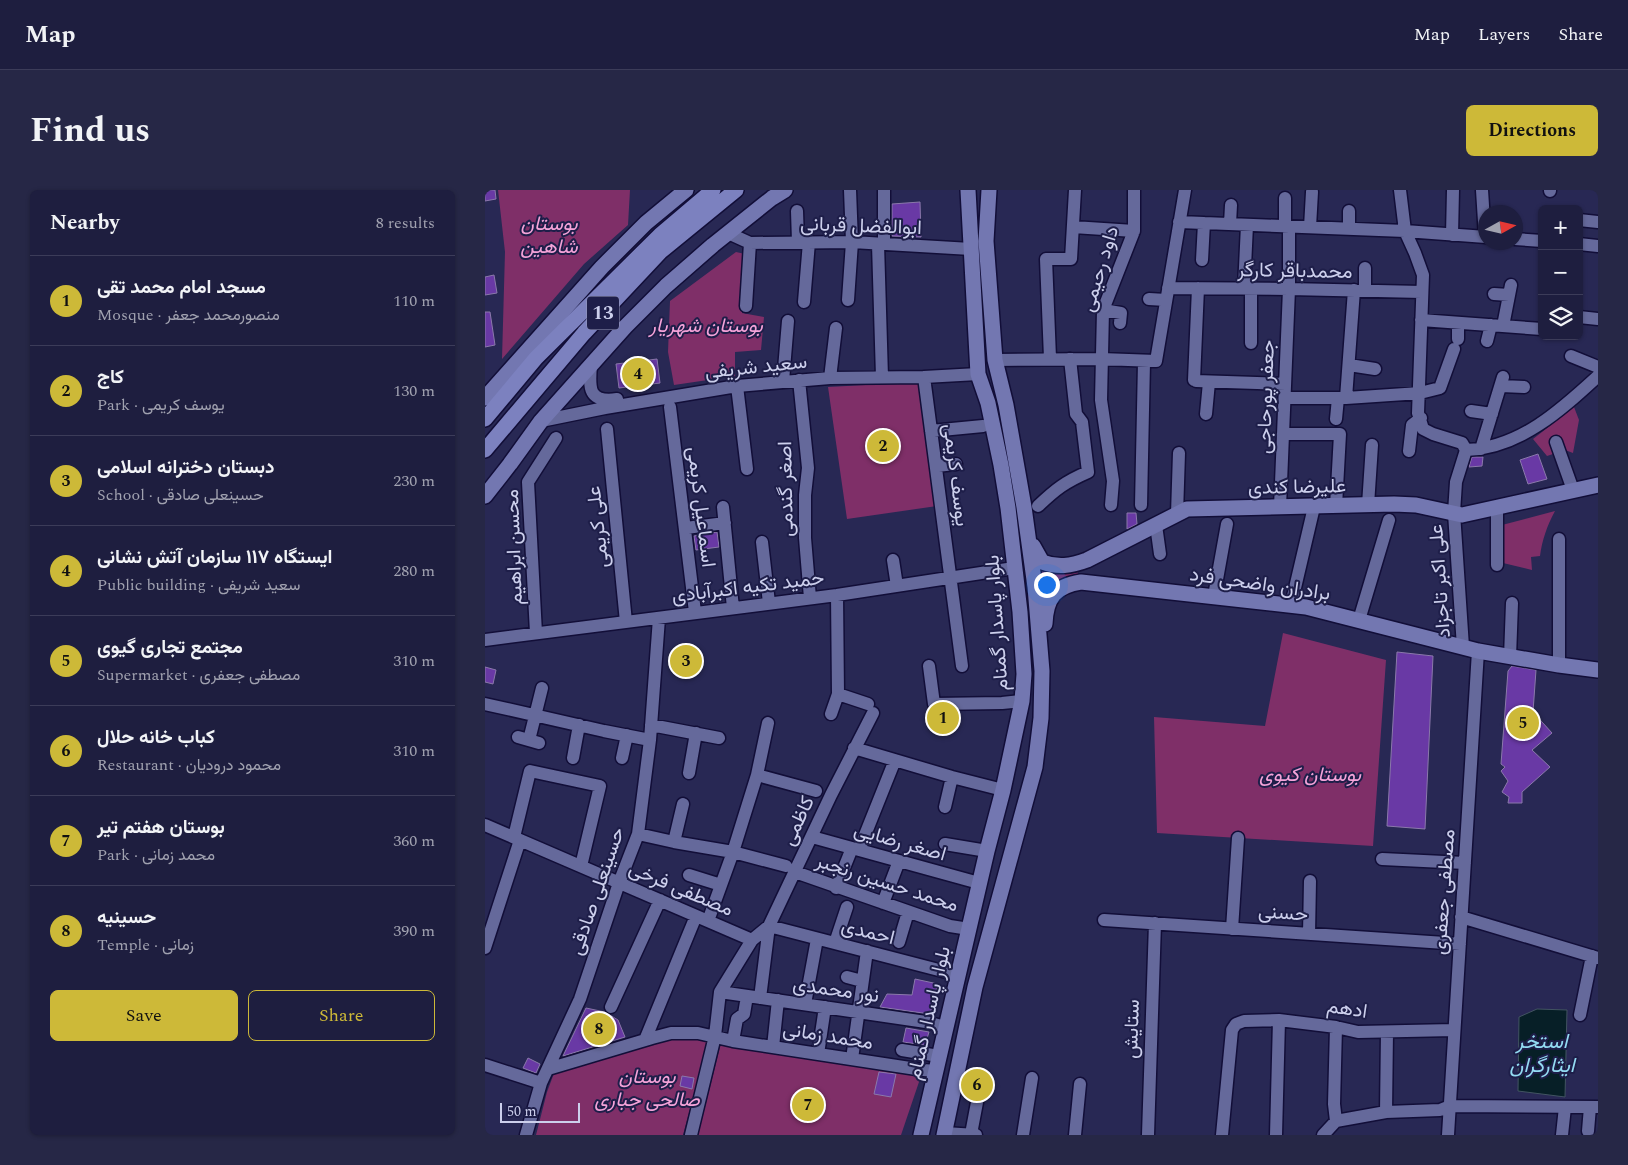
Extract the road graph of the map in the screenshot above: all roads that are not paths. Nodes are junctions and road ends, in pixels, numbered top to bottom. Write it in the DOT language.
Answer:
graph roads {
  1 [pos="686,190"];
  2 [pos="713,190"];
  3 [pos="737,190"];
  4 [pos="785,190"];
  5 [pos="850,190"];
  6 [pos="884,190"];
  7 [pos="968,190"];
  8 [pos="989,190"];
  9 [pos="1075,190"];
  10 [pos="1134,190"];
  11 [pos="1185,190"];
  12 [pos="1400,190"];
  13 [pos="1453,190"];
  14 [pos="1482,190"];
  15 [pos="1312,192"];
  16 [pos="1285,198"];
  17 [pos="1231,205"];
  18 [pos="1483,205"];
  19 [pos="797,211"];
  20 [pos="1349,211"];
  21 [pos="1583,220"];
  22 [pos="1179,222"];
  23 [pos="1598,222"];
  24 [pos="1204,223"];
  25 [pos="1230,224"];
  26 [pos="1247,225"];
  27 [pos="1073,227"];
  28 [pos="1309,228"];
  29 [pos="1349,229"];
  30 [pos="1287,230"];
  31 [pos="1134,231"];
  32 [pos="1405,231"];
  33 [pos="728,233"];
  34 [pos="1452,235"];
  35 [pos="1478,237"];
  36 [pos="1523,240"];
  37 [pos="1538,241"];
  38 [pos="804,242"];
  39 [pos="852,242"];
  40 [pos="750,243"];
  41 [pos="881,244"];
  42 [pos="1583,244"];
  43 [pos="1598,246"];
  44 [pos="971,249"];
  45 [pos="1202,260"];
  46 [pos="1365,268"];
  47 [pos="1198,288"];
  48 [pos="1247,288"];
  49 [pos="1289,288"];
  50 [pos="1360,290"];
  51 [pos="1422,292"];
  52 [pos="1167,294"];
  53 [pos="1494,294"];
  54 [pos="1149,299"];
  55 [pos="848,300"];
  56 [pos="804,302"];
  57 [pos="746,306"];
  58 [pos="1103,310"];
  59 [pos="1583,318"];
  60 [pos="1421,320"];
  61 [pos="1598,320"];
  62 [pos="788,321"];
  63 [pos="1120,323"];
  64 [pos="1459,323"];
  65 [pos="1497,325"];
  66 [pos="836,328"];
  67 [pos="1538,329"];
  68 [pos="1487,341"];
  69 [pos="1251,343"];
  70 [pos="1571,356"];
  71 [pos="1050,358"];
  72 [pos="1070,359"];
  73 [pos="1101,359"];
  74 [pos="995,360"];
  75 [pos="1151,361"];
  76 [pos="591,365"];
  77 [pos="1349,365"];
  78 [pos="1598,366"];
  79 [pos="1375,369"];
  80 [pos="978,374"];
  81 [pos="1598,376"];
  82 [pos="882,377"];
  83 [pos="831,378"];
  84 [pos="924,378"];
  85 [pos="799,380"];
  86 [pos="783,381"];
  87 [pos="1200,381"];
  88 [pos="1285,384"];
  89 [pos="737,386"];
  90 [pos="1524,387"];
  91 [pos="1420,393"];
  92 [pos="485,398"];
  93 [pos="1285,398"];
  94 [pos="1342,398"];
  95 [pos="669,402"];
  96 [pos="1471,411"];
  97 [pos="1206,414"];
  98 [pos="1492,414"];
  99 [pos="1419,415"];
  100 [pos="485,419"];
  101 [pos="1336,419"];
  102 [pos="541,421"];
  103 [pos="983,426"];
  104 [pos="607,429"];
  105 [pos="931,431"];
  106 [pos="1283,434"];
  107 [pos="556,438"];
  108 [pos="1556,442"];
  109 [pos="1372,445"];
  110 [pos="1481,449"];
  111 [pos="485,450"];
  112 [pos="1466,450"];
  113 [pos="1409,451"];
  114 [pos="1179,453"];
  115 [pos="956,464"];
  116 [pos="936,466"];
  117 [pos="747,469"];
  118 [pos="1598,485"];
  119 [pos="1573,490"];
  120 [pos="485,496"];
  121 [pos="1111,505"];
  122 [pos="1141,505"];
  123 [pos="1368,505"];
  124 [pos="1038,506"];
  125 [pos="1336,506"];
  126 [pos="723,507"];
  127 [pos="1280,507"];
  128 [pos="1314,507"];
  129 [pos="1497,507"];
  130 [pos="1454,513"];
  131 [pos="1177,514"];
  132 [pos="1389,520"];
  133 [pos="725,523"];
  134 [pos="1156,524"];
  135 [pos="1227,524"];
  136 [pos="686,528"];
  137 [pos="1027,530"];
  138 [pos="1559,539"];
  139 [pos="762,542"];
  140 [pos="1160,554"];
  141 [pos="893,560"];
  142 [pos="1087,560"];
  143 [pos="1497,565"];
  144 [pos="1014,568"];
  145 [pos="950,578"];
  146 [pos="1094,583"];
  147 [pos="897,586"];
  148 [pos="837,595"];
  149 [pos="1214,596"];
  150 [pos="810,598"];
  151 [pos="769,603"];
  152 [pos="1513,603"];
  153 [pos="1291,605"];
  154 [pos="733,608"];
  155 [pos="695,612"];
  156 [pos="659,618"];
  157 [pos="1359,620"];
  158 [pos="626,622"];
  159 [pos="536,633"];
  160 [pos="485,640"];
  161 [pos="1463,647"];
  162 [pos="1478,651"];
  163 [pos="1511,657"];
  164 [pos="1559,665"];
  165 [pos="929,666"];
  166 [pos="962,666"];
  167 [pos="1598,670"];
  168 [pos="1042,671"];
  169 [pos="542,688"];
  170 [pos="837,694"];
  171 [pos="1022,700"];
  172 [pos="485,704"];
  173 [pos="831,714"];
  174 [pos="534,715"];
  175 [pos="768,723"];
  176 [pos="651,725"];
  177 [pos="579,726"];
  178 [pos="696,733"];
  179 [pos="627,735"];
  180 [pos="719,738"];
  181 [pos="529,740"];
  182 [pos="649,740"];
  183 [pos="854,748"];
  184 [pos="573,758"];
  185 [pos="622,758"];
  186 [pos="895,760"];
  187 [pos="689,773"];
  188 [pos="757,775"];
  189 [pos="953,777"];
  190 [pos="1003,790"];
  191 [pos="816,791"];
  192 [pos="683,804"];
  193 [pos="945,807"];
  194 [pos="485,825"];
  195 [pos="638,834"];
  196 [pos="812,837"];
  197 [pos="517,838"];
  198 [pos="1238,838"];
  199 [pos="674,842"];
  200 [pos="945,844"];
  201 [pos="855,849"];
  202 [pos="987,851"];
  203 [pos="733,852"];
  204 [pos="1383,858"];
  205 [pos="899,861"];
  206 [pos="1465,863"];
  207 [pos="581,866"];
  208 [pos="791,869"];
  209 [pos="689,875"];
  210 [pos="1311,881"];
  211 [pos="619,883"];
  212 [pos="979,883"];
  213 [pos="721,885"];
  214 [pos="836,888"];
  215 [pos="660,900"];
  216 [pos="883,903"];
  217 [pos="847,908"];
  218 [pos="908,912"];
  219 [pos="1461,917"];
  220 [pos="702,918"];
  221 [pos="1103,920"];
  222 [pos="1155,923"];
  223 [pos="769,926"];
  224 [pos="1232,928"];
  225 [pos="969,929"];
  226 [pos="1309,934"];
  227 [pos="817,938"];
  228 [pos="752,940"];
  229 [pos="899,942"];
  230 [pos="835,943"];
  231 [pos="1460,944"];
  232 [pos="485,948"];
  233 [pos="867,951"];
  234 [pos="1595,957"];
  235 [pos="958,975"];
  236 [pos="847,977"];
  237 [pos="862,982"];
  238 [pos="720,992"];
  239 [pos="747,996"];
  240 [pos="760,998"];
  241 [pos="778,1000"];
  242 [pos="805,1004"];
  243 [pos="611,1007"];
  244 [pos="825,1007"];
  245 [pos="858,1012"];
  246 [pos="1580,1015"];
  247 [pos="1279,1020"];
  248 [pos="1336,1026"];
  249 [pos="946,1027"];
  250 [pos="1454,1030"];
  251 [pos="1387,1032"];
  252 [pos="715,1036"];
  253 [pos="645,1040"];
  254 [pos="733,1041"];
  255 [pos="773,1047"];
  256 [pos="902,1050"];
  257 [pos="818,1054"];
  258 [pos="852,1059"];
  259 [pos="938,1063"];
  260 [pos="485,1065"];
  261 [pos="548,1069"];
  262 [pos="982,1076"];
  263 [pos="1032,1078"];
  264 [pos="541,1083"];
  265 [pos="1080,1084"];
  266 [pos="1450,1106"];
  267 [pos="1565,1107"];
  268 [pos="1594,1107"];
  269 [pos="1386,1112"];
  270 [pos="1336,1121"];
  271 [pos="1588,1132"];
  272 [pos="945,1134"];
  273 [pos="974,1134"];
  274 [pos="526,1135"];
  275 [pos="691,1135"];
  276 [pos="921,1135"];
  277 [pos="1023,1135"];
  278 [pos="1075,1135"];
  279 [pos="1148,1135"];
  280 [pos="1222,1135"];
  281 [pos="1276,1135"];
  282 [pos="1323,1135"];
  283 [pos="1448,1135"];
  284 [pos="1562,1135"];
  1 -- 92 [label="main road"];
  2 -- 100 [label="highway, 13"];
  3 -- 111 [label="highway, 13"];
  4 -- 33 [label="main road"];
  5 -- 39 [label="street"];
  6 -- 41 [label="street"];
  7 -- 44 [label="main road, بلوار پاسدار گمنام"];
  8 -- 74 [label="main road, بلوار پاسدار گمنام"];
  9 -- 27 [label="street"];
  10 -- 31 [label="street, داود رحیمی"];
  11 -- 22 [label="street"];
  12 -- 32 [label="street"];
  13 -- 34 [label="street"];
  14 -- 18 [label="street"];
  15 -- 28 [label="street"];
  16 -- 30 [label="street, جعفر پورحاجی"];
  17 -- 25 [label="street"];
  19 -- 38 [label="street"];
  20 -- 29 [label="street"];
  21 -- 23 [label="street"];
  22 -- 24 [label="street"];
  22 -- 52 [label="street"];
  24 -- 25 [label="street"];
  24 -- 45 [label="street"];
  25 -- 26 [label="street"];
  26 -- 30 [label="street"];
  26 -- 48 [label="street"];
  27 -- 31 [label="street"];
  27 -- 71 [label="street"];
  28 -- 29 [label="street"];
  28 -- 30 [label="street"];
  29 -- 32 [label="street"];
  30 -- 49 [label="street, جعفر پورحاجی"];
  31 -- 58 [label="street, داود رحیمی"];
  32 -- 34 [label="street"];
  32 -- 51 [label="street"];
  33 -- 40 [label="street"];
  33 -- 76 [label="main road"];
  34 -- 35 [label="street"];
  36 -- 37 [label="street"];
  38 -- 39 [label="street, ابوالفضل قربانی"];
  38 -- 40 [label="street, ابوالفضل قربانی"];
  38 -- 56 [label="street"];
  39 -- 41 [label="street, ابوالفضل قربانی"];
  39 -- 55 [label="street"];
  40 -- 57 [label="street"];
  41 -- 44 [label="street, ابوالفضل قربانی"];
  41 -- 82 [label="street"];
  42 -- 43 [label="street"];
  44 -- 80 [label="main road, بلوار پاسدار گمنام"];
  46 -- 50 [label="street"];
  47 -- 48 [label="street, محمدباقر کارگر"];
  47 -- 52 [label="street, محمدباقر کارگر"];
  47 -- 87 [label="street"];
  48 -- 49 [label="street, محمدباقر کارگر"];
  48 -- 69 [label="street"];
  49 -- 50 [label="street, محمدباقر کارگر"];
  49 -- 88 [label="street, جعفر پورحاجی"];
  50 -- 51 [label="street, محمدباقر کارگر"];
  50 -- 77 [label="street"];
  51 -- 60 [label="street"];
  52 -- 54 [label="street, محمدباقر کارگر"];
  52 -- 75 [label="street"];
  53 -- 65 [label="street"];
  58 -- 63 [label="street"];
  58 -- 73 [label="street, داود رحیمی"];
  59 -- 61 [label="street"];
  60 -- 64 [label="street"];
  60 -- 91 [label="street"];
  62 -- 86 [label="street"];
  64 -- 65 [label="street"];
  64 -- 91 [label="street"];
  65 -- 67 [label="street"];
  65 -- 68 [label="street"];
  66 -- 83 [label="street"];
  70 -- 78 [label="street"];
  71 -- 72 [label="street"];
  71 -- 74 [label="street"];
  72 -- 73 [label="street"];
  72 -- 124 [label="street"];
  73 -- 75 [label="street"];
  73 -- 121 [label="street, داود رحیمی"];
  74 -- 137 [label="main road, بلوار پاسدار گمنام"];
  75 -- 122 [label="street"];
  76 -- 95 [label="street"];
  76 -- 102 [label="main road"];
  77 -- 79 [label="street"];
  77 -- 94 [label="street"];
  80 -- 84 [label="street, سعید شریفی"];
  80 -- 144 [label="main road, بلوار پاسدار گمنام"];
  81 -- 110 [label="street"];
  82 -- 83 [label="street, سعید شریفی"];
  82 -- 84 [label="street, سعید شریفی"];
  83 -- 85 [label="street, سعید شریفی"];
  84 -- 105 [label="street, یوسف کریمی"];
  85 -- 86 [label="street, سعید شریفی"];
  85 -- 150 [label="street, اصغر گندمی"];
  86 -- 89 [label="street, سعید شریفی"];
  87 -- 88 [label="street"];
  87 -- 97 [label="street"];
  88 -- 93 [label="street, جعفر پورحاجی"];
  89 -- 95 [label="street, سعید شریفی"];
  89 -- 117 [label="street"];
  90 -- 98 [label="street"];
  91 -- 94 [label="street"];
  91 -- 99 [label="street"];
  93 -- 94 [label="street"];
  93 -- 106 [label="street, جعفر پورحاجی"];
  94 -- 101 [label="street"];
  95 -- 102 [label="street, سعید شریفی"];
  95 -- 136 [label="street, اسماعیل کریمی"];
  96 -- 98 [label="street"];
  98 -- 110 [label="street"];
  99 -- 112 [label="street"];
  99 -- 113 [label="street"];
  102 -- 120 [label="main road"];
  103 -- 105 [label="street"];
  104 -- 158 [label="street, علی کریمی"];
  105 -- 116 [label="street, یوسف کریمی"];
  106 -- 125 [label="street"];
  106 -- 127 [label="street, جعفر پورحاجی"];
  107 -- 159 [label="street, محسن ابراهیم"];
  108 -- 119 [label="street"];
  109 -- 123 [label="street"];
  110 -- 112 [label="street"];
  112 -- 130 [label="street, علی اکبر تاجزاد"];
  114 -- 131 [label="street"];
  115 -- 116 [label="street"];
  116 -- 145 [label="street, یوسف کریمی"];
  118 -- 119 [label="main road, علیرضا کندی"];
  119 -- 129 [label="main road, علیرضا کندی"];
  123 -- 125 [label="main road, علیرضا کندی"];
  123 -- 130 [label="main road, علیرضا کندی"];
  125 -- 128 [label="main road, علیرضا کندی"];
  126 -- 133 [label="street"];
  127 -- 128 [label="main road, علیرضا کندی"];
  127 -- 131 [label="main road, علیرضا کندی"];
  128 -- 153 [label="street"];
  129 -- 130 [label="main road, علیرضا کندی"];
  129 -- 143 [label="street"];
  130 -- 161 [label="street, علی اکبر تاجزاد"];
  131 -- 134 [label="main road, علیرضا کندی"];
  132 -- 157 [label="street"];
  133 -- 136 [label="street"];
  133 -- 154 [label="street"];
  134 -- 140 [label="street"];
  134 -- 142 [label="main road, علیرضا کندی"];
  135 -- 149 [label="street"];
  136 -- 155 [label="street, اسماعیل کریمی"];
  137 -- 142 [label="main road, علیرضا کندی"];
  137 -- 168 [label="main road, بلوار پاسدار گمنام"];
  138 -- 164 [label="street"];
  139 -- 151 [label="street"];
  141 -- 147 [label="street"];
  142 -- 146 [label="main road"];
  144 -- 145 [label="street, حمید تکیه اکبرآبادی"];
  144 -- 171 [label="main road, بلوار پاسدار گمنام"];
  145 -- 147 [label="street, حمید تکیه اکبرآبادی"];
  145 -- 166 [label="street, یوسف کریمی"];
  146 -- 149 [label="main road, برادران واضحی فرد"];
  146 -- 168 [label="main road, برادران واضحی فرد"];
  147 -- 148 [label="street, حمید تکیه اکبرآبادی"];
  148 -- 150 [label="street, حمید تکیه اکبرآبادی"];
  148 -- 170 [label="street"];
  149 -- 153 [label="main road, برادران واضحی فرد"];
  150 -- 151 [label="street, حمید تکیه اکبرآبادی"];
  151 -- 154 [label="street, حمید تکیه اکبرآبادی"];
  152 -- 163 [label="street"];
  153 -- 157 [label="main road, برادران واضحی فرد"];
  154 -- 155 [label="street, حمید تکیه اکبرآبادی"];
  155 -- 156 [label="street, حمید تکیه اکبرآبادی"];
  156 -- 158 [label="street, حمید تکیه اکبرآبادی"];
  156 -- 176 [label="street, حسینعلی صادقی"];
  157 -- 161 [label="main road, برادران واضحی فرد"];
  158 -- 159 [label="street, حمید تکیه اکبرآبادی"];
  159 -- 160 [label="street, حمید تکیه اکبرآبادی"];
  161 -- 162 [label="main road, برادران واضحی فرد"];
  162 -- 163 [label="main road, برادران واضحی فرد"];
  162 -- 206 [label="street, مصطفی جعفری"];
  163 -- 164 [label="main road, برادران واضحی فرد"];
  164 -- 167 [label="main road, برادران واضحی فرد"];
  165 -- 171 [label="street"];
  168 -- 272 [label="main road, بلوار پاسدار گمنام"];
  169 -- 174 [label="street"];
  170 -- 173 [label="street"];
  170 -- 183 [label="street, کاظمی"];
  171 -- 190 [label="main road, بلوار پاسدار گمنام"];
  172 -- 174 [label="street"];
  174 -- 177 [label="street"];
  174 -- 181 [label="street"];
  175 -- 188 [label="street"];
  176 -- 178 [label="street"];
  176 -- 182 [label="street, حسینعلی صادقی"];
  177 -- 179 [label="street"];
  177 -- 184 [label="street"];
  178 -- 180 [label="street"];
  178 -- 187 [label="street"];
  179 -- 182 [label="street"];
  179 -- 185 [label="street"];
  182 -- 195 [label="street, حسینعلی صادقی"];
  183 -- 186 [label="street"];
  183 -- 196 [label="street, کاظمی"];
  186 -- 189 [label="street"];
  186 -- 201 [label="street"];
  188 -- 191 [label="street"];
  188 -- 203 [label="street"];
  189 -- 190 [label="street"];
  189 -- 193 [label="street"];
  190 -- 202 [label="main road, بلوار پاسدار گمنام"];
  192 -- 199 [label="street"];
  194 -- 197 [label="street, مصطفی فرخی"];
  195 -- 199 [label="street, محمد حسین رنجبر"];
  195 -- 211 [label="street, حسینعلی صادقی"];
  196 -- 201 [label="street, اصغر رضایی"];
  196 -- 208 [label="street, کاظمی"];
  197 -- 207 [label="street, مصطفی فرخی"];
  197 -- 207 [label="street"];
  197 -- 232 [label="street"];
  198 -- 224 [label="street"];
  199 -- 203 [label="street, محمد حسین رنجبر"];
  200 -- 202 [label="street"];
  201 -- 205 [label="street, اصغر رضایی"];
  201 -- 214 [label="street"];
  202 -- 212 [label="main road, بلوار پاسدار گمنام"];
  203 -- 208 [label="street, محمد حسین رنجبر"];
  203 -- 213 [label="street"];
  204 -- 206 [label="street"];
  205 -- 212 [label="street, اصغر رضایی"];
  205 -- 216 [label="street"];
  206 -- 219 [label="street, مصطفی جعفری"];
  207 -- 211 [label="street, مصطفی فرخی"];
  208 -- 214 [label="street, محمد حسین رنجبر"];
  208 -- 223 [label="street, کاظمی"];
  209 -- 213 [label="street"];
  210 -- 226 [label="street"];
  211 -- 215 [label="street, مصطفی فرخی"];
  211 -- 261 [label="street, حسینعلی صادقی"];
  212 -- 225 [label="main road, بلوار پاسدار گمنام"];
  213 -- 220 [label="street"];
  214 -- 216 [label="street, محمد حسین رنجبر"];
  215 -- 220 [label="street, مصطفی فرخی"];
  215 -- 243 [label="street"];
  216 -- 218 [label="street, محمد حسین رنجبر"];
  217 -- 230 [label="street"];
  218 -- 225 [label="street, محمد حسین رنجبر"];
  218 -- 229 [label="street"];
  219 -- 231 [label="street, مصطفی جعفری"];
  219 -- 234 [label="street"];
  220 -- 228 [label="street, مصطفی فرخی"];
  220 -- 253 [label="street"];
  221 -- 222 [label="street, حسنی"];
  222 -- 224 [label="street, حسنی"];
  222 -- 279 [label="street, ستایش"];
  223 -- 227 [label="street, احمدی"];
  223 -- 228 [label="street, کاظمی"];
  223 -- 240 [label="street"];
  224 -- 226 [label="street, حسنی"];
  225 -- 235 [label="main road, بلوار پاسدار گمنام"];
  226 -- 231 [label="street, حسنی"];
  227 -- 230 [label="street, احمدی"];
  227 -- 242 [label="street"];
  228 -- 238 [label="street, کاظمی"];
  230 -- 233 [label="street, احمدی"];
  231 -- 250 [label="street, مصطفی جعفری"];
  233 -- 235 [label="street, احمدی"];
  233 -- 237 [label="street"];
  234 -- 246 [label="street"];
  235 -- 249 [label="main road, بلوار پاسدار گمنام"];
  236 -- 237 [label="street"];
  237 -- 245 [label="street"];
  238 -- 239 [label="street, نور محمدی"];
  238 -- 252 [label="street"];
  239 -- 240 [label="street, نور محمدی"];
  239 -- 254 [label="street"];
  240 -- 241 [label="street, نور محمدی"];
  241 -- 242 [label="street, نور محمدی"];
  241 -- 255 [label="street"];
  242 -- 244 [label="street, نور محمدی"];
  244 -- 245 [label="street, نور محمدی"];
  244 -- 257 [label="street"];
  245 -- 249 [label="street, نور محمدی"];
  245 -- 258 [label="street"];
  247 -- 248 [label="street, ادهم"];
  247 -- 280 [label="street, ادهم"];
  247 -- 281 [label="street"];
  248 -- 251 [label="street, ادهم"];
  248 -- 270 [label="street"];
  249 -- 259 [label="main road, بلوار پاسدار گمنام"];
  250 -- 251 [label="street, ادهم"];
  250 -- 266 [label="street, مصطفی جعفری"];
  251 -- 269 [label="street"];
  252 -- 253 [label="street, محمد زمانی"];
  252 -- 254 [label="street, محمد زمانی"];
  252 -- 275 [label="street"];
  253 -- 261 [label="street, محمد زمانی"];
  254 -- 255 [label="street, محمد زمانی"];
  255 -- 257 [label="street, محمد زمانی"];
  256 -- 259 [label="street"];
  257 -- 258 [label="street, محمد زمانی"];
  258 -- 259 [label="street, محمد زمانی"];
  259 -- 276 [label="main road, بلوار پاسدار گمنام"];
  260 -- 264 [label="street"];
  261 -- 264 [label="street, حسینعلی صادقی"];
  262 -- 273 [label="street"];
  263 -- 277 [label="street"];
  264 -- 274 [label="street, حسینعلی صادقی"];
  265 -- 278 [label="street"];
  266 -- 267 [label="street"];
  266 -- 269 [label="street"];
  266 -- 283 [label="street, مصطفی جعفری"];
  267 -- 268 [label="street"];
  267 -- 284 [label="street"];
  268 -- 271 [label="street"];
  269 -- 270 [label="street"];
  270 -- 282 [label="street"];
  272 -- 273 [label="street"];
}
